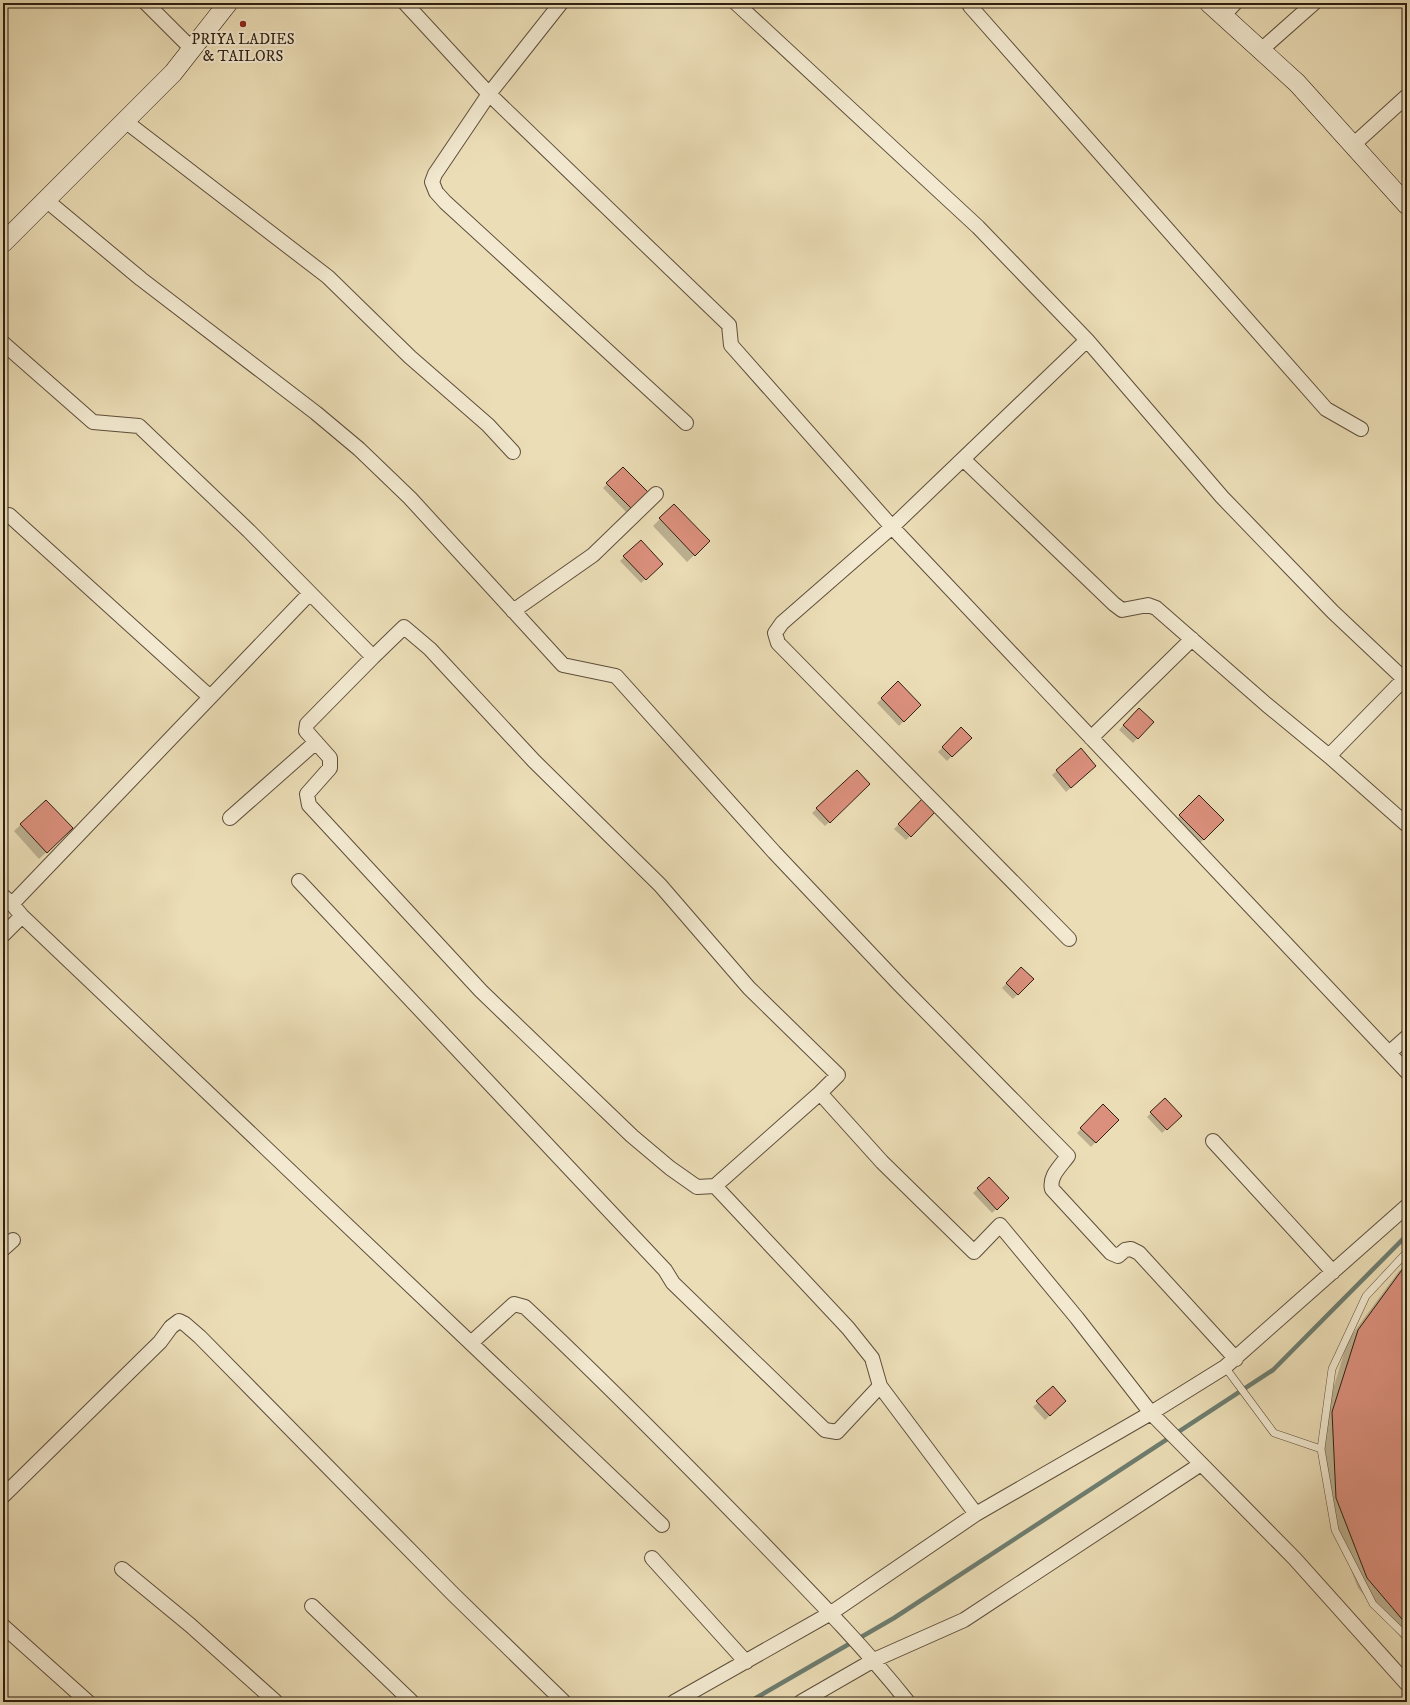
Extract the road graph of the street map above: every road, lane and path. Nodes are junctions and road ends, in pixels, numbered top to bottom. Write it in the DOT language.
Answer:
graph roads {
  1 [pos="146,3"];
  2 [pos="228,3"];
  3 [pos="405,3"];
  4 [pos="561,3"];
  5 [pos="736,3"];
  6 [pos="1209,3"];
  7 [pos="1314,3"];
  8 [pos="970,4"];
  9 [pos="1229,9"];
  10 [pos="192,49"];
  11 [pos="1261,50"];
  12 [pos="489,94"];
  13 [pos="1407,96"];
  14 [pos="125,121"];
  15 [pos="1353,145"];
  16 [pos="46,200"];
  17 [pos="1407,205"];
  18 [pos="3,243"];
  19 [pos="1087,340"];
  20 [pos="3,343"];
  21 [pos="686,423"];
  22 [pos="1361,430"];
  23 [pos="513,452"];
  24 [pos="963,459"];
  25 [pos="656,494"];
  26 [pos="9,515"];
  27 [pos="892,526"];
  28 [pos="310,593"];
  29 [pos="513,611"];
  30 [pos="1192,640"];
  31 [pos="373,657"];
  32 [pos="1406,678"];
  33 [pos="210,697"];
  34 [pos="1091,738"];
  35 [pos="316,742"];
  36 [pos="1329,756"];
  37 [pos="230,818"];
  38 [pos="1407,825"];
  39 [pos="299,881"];
  40 [pos="7,900"];
  41 [pos="22,916"];
  42 [pos="3,935"];
  43 [pos="1069,939"];
  44 [pos="1407,1037"];
  45 [pos="1389,1053"];
  46 [pos="1407,1072"];
  47 [pos="820,1093"];
  48 [pos="1213,1141"];
  49 [pos="715,1186"];
  50 [pos="1407,1206"];
  51 [pos="1407,1252"];
  52 [pos="1334,1272"];
  53 [pos="471,1343"];
  54 [pos="1236,1359"];
  55 [pos="1225,1367"];
  56 [pos="880,1386"];
  57 [pos="1151,1413"];
  58 [pos="1321,1449"];
  59 [pos="1201,1464"];
  60 [pos="3,1496"];
  61 [pos="976,1514"];
  62 [pos="662,1525"];
  63 [pos="652,1558"];
  64 [pos="122,1569"];
  65 [pos="312,1606"];
  66 [pos="831,1614"];
  67 [pos="3,1626"];
  68 [pos="1407,1637"];
  69 [pos="874,1660"];
  70 [pos="746,1662"];
  71 [pos="1407,1684"];
  72 [pos="88,1702"];
  73 [pos="276,1702"];
  74 [pos="412,1702"];
  75 [pos="564,1702"];
  76 [pos="674,1702"];
  77 [pos="800,1702"];
  78 [pos="908,1702"];
  1 -- 10 [label="street"];
  2 -- 10 [label="main road"];
  3 -- 12 [label="street"];
  4 -- 12 [label="street"];
  5 -- 19 [label="street"];
  6 -- 9 [label="main road"];
  7 -- 11 [label="street"];
  8 -- 22 [label="street"];
  9 -- 11 [label="main road"];
  10 -- 14 [label="main road"];
  11 -- 15 [label="main road"];
  12 -- 21 [label="street"];
  12 -- 27 [label="street"];
  13 -- 15 [label="street"];
  14 -- 16 [label="main road"];
  14 -- 23 [label="street"];
  15 -- 17 [label="main road"];
  16 -- 18 [label="main road"];
  16 -- 29 [label="street"];
  19 -- 24 [label="street"];
  19 -- 32 [label="street"];
  20 -- 28 [label="street"];
  24 -- 27 [label="street"];
  24 -- 30 [label="street"];
  25 -- 29 [label="street"];
  26 -- 33 [label="street"];
  27 -- 34 [label="street"];
  27 -- 43 [label="street"];
  28 -- 31 [label="street"];
  28 -- 33 [label="street"];
  29 -- 54 [label="street"];
  30 -- 34 [label="street"];
  30 -- 36 [label="street"];
  31 -- 35 [label="street"];
  31 -- 47 [label="street"];
  32 -- 36 [label="street"];
  33 -- 40 [label="street"];
  34 -- 45 [label="street"];
  35 -- 37 [label="street"];
  35 -- 49 [label="street"];
  36 -- 38 [label="street"];
  39 -- 56 [label="street"];
  40 -- 41 [label="street"];
  41 -- 42 [label="street"];
  41 -- 53 [label="street"];
  44 -- 45 [label="street"];
  45 -- 46 [label="street"];
  47 -- 49 [label="street"];
  47 -- 57 [label="street"];
  48 -- 52 [label="street"];
  49 -- 56 [label="street"];
  50 -- 52 [label="street"];
  51 -- 58 [label="lane"];
  52 -- 54 [label="street"];
  53 -- 62 [label="street"];
  53 -- 66 [label="street"];
  54 -- 55 [label="street"];
  55 -- 57 [label="street"];
  55 -- 58 [label="lane"];
  56 -- 61 [label="street"];
  57 -- 59 [label="street"];
  57 -- 61 [label="street"];
  58 -- 68 [label="lane"];
  59 -- 69 [label="street"];
  59 -- 71 [label="street"];
  60 -- 75 [label="street"];
  61 -- 66 [label="street"];
  63 -- 70 [label="street"];
  64 -- 73 [label="street"];
  65 -- 74 [label="street"];
  66 -- 69 [label="street"];
  66 -- 70 [label="street"];
  67 -- 72 [label="street"];
  69 -- 77 [label="street"];
  69 -- 78 [label="street"];
  70 -- 76 [label="street"];
}
